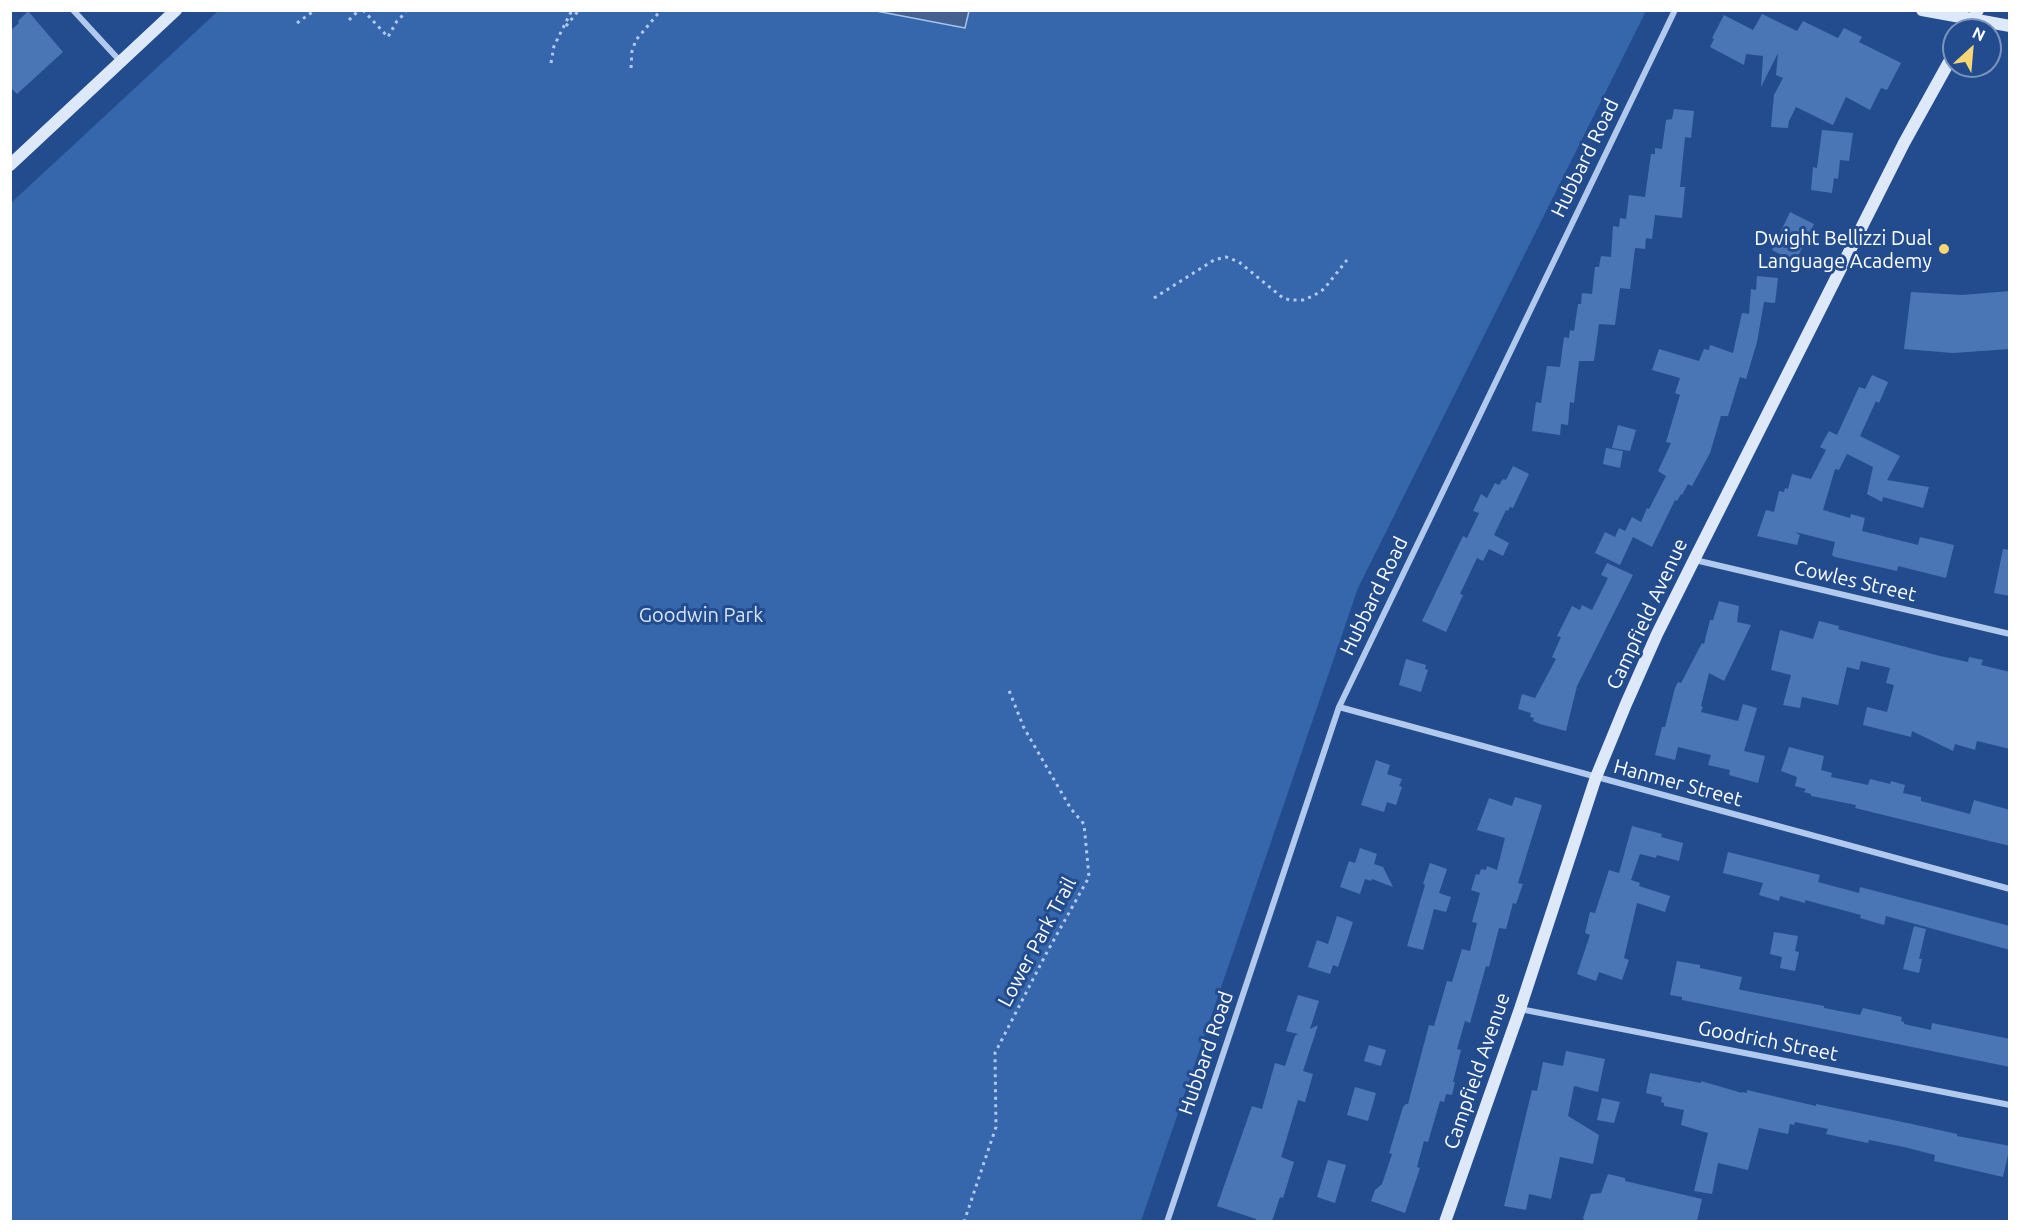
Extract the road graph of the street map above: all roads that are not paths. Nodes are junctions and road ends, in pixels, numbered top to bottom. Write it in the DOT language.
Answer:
graph roads {
  1 [pos="73,10"];
  2 [pos="176,10"];
  3 [pos="1675,10"];
  4 [pos="1922,10"];
  5 [pos="1962,18"];
  6 [pos="121,62"];
  7 [pos="1942,75"];
  8 [pos="10,165"];
  9 [pos="1694,560"];
  10 [pos="2010,634"];
  11 [pos="1339,707"];
  12 [pos="1596,777"];
  13 [pos="2010,889"];
  14 [pos="1520,1009"];
  15 [pos="2010,1105"];
  16 [pos="1167,1221"];
  17 [pos="1445,1221"];
  1 -- 6 [label="street"];
  2 -- 6 [label="street"];
  3 -- 11 [label="street, Hubbard Road"];
  4 -- 5 [label="street"];
  6 -- 8 [label="street"];
  7 -- 9 [label="street, Campfield Avenue"];
  9 -- 10 [label="street, Cowles Street"];
  9 -- 12 [label="street, Campfield Avenue"];
  11 -- 12 [label="street, Hanmer Street"];
  11 -- 16 [label="street, Hubbard Road"];
  12 -- 13 [label="street, Hanmer Street"];
  12 -- 14 [label="street, Campfield Avenue"];
  14 -- 15 [label="street, Goodrich Street"];
  14 -- 17 [label="street, Campfield Avenue"];
}
